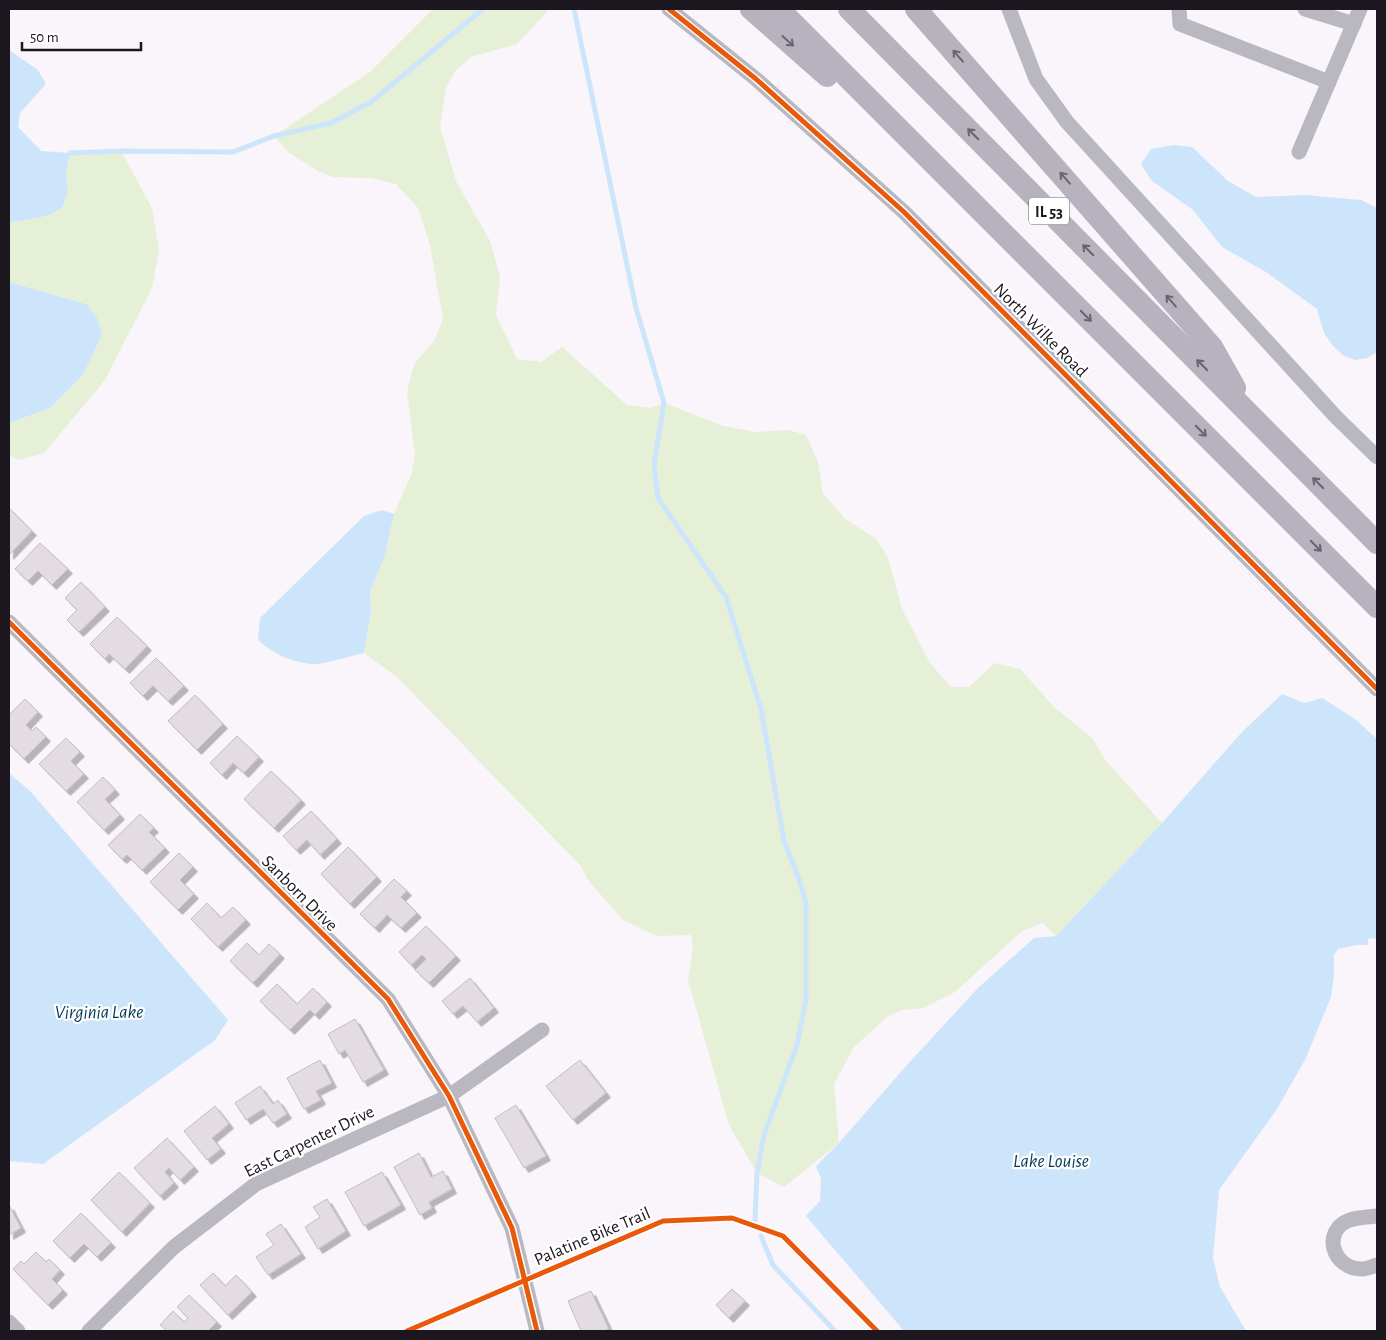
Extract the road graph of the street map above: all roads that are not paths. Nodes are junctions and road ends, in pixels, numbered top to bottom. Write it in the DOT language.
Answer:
graph roads {
  1 [pos="670,9"];
  2 [pos="751,9"];
  3 [pos="779,9"];
  4 [pos="849,9"];
  5 [pos="916,9"];
  6 [pos="1009,9"];
  7 [pos="1179,9"];
  8 [pos="1305,9"];
  9 [pos="1360,9"];
  10 [pos="1354,24"];
  11 [pos="1329,82"];
  12 [pos="1299,152"];
  13 [pos="1014,244"];
  14 [pos="1248,412"];
  15 [pos="1377,457"];
  16 [pos="1377,543"];
  17 [pos="1377,607"];
  18 [pos="9,622"];
  19 [pos="1377,689"];
  20 [pos="542,1030"];
  21 [pos="449,1096"];
  22 [pos="1377,1216"];
  23 [pos="1377,1265"];
  24 [pos="9,1322"];
  25 [pos="18,1331"];
  26 [pos="89,1331"];
  27 [pos="537,1331"];
  1 -- 19 [label="street, North Wilke Road"];
  2 -- 13 [label="highway, one-way"];
  3 -- 13 [label="highway, IL 53"];
  14 -- 4 [label="highway, IL 53, one-way"];
  14 -- 5 [label="highway, one-way"];
  6 -- 15 [label="street"];
  7 -- 11 [label="street"];
  8 -- 10 [label="street"];
  9 -- 10 [label="street"];
  10 -- 11 [label="street"];
  11 -- 12 [label="street"];
  13 -- 17 [label="highway, IL 53, one-way"];
  16 -- 14 [label="highway, IL 53, one-way"];
  18 -- 21 [label="street, Sanborn Drive"];
  20 -- 21 [label="street, East Carpenter Drive"];
  21 -- 26 [label="street, East Carpenter Drive"];
  21 -- 27 [label="street, Sanborn Drive"];
  22 -- 23 [label="street"];
  24 -- 25 [label="street"];
}
